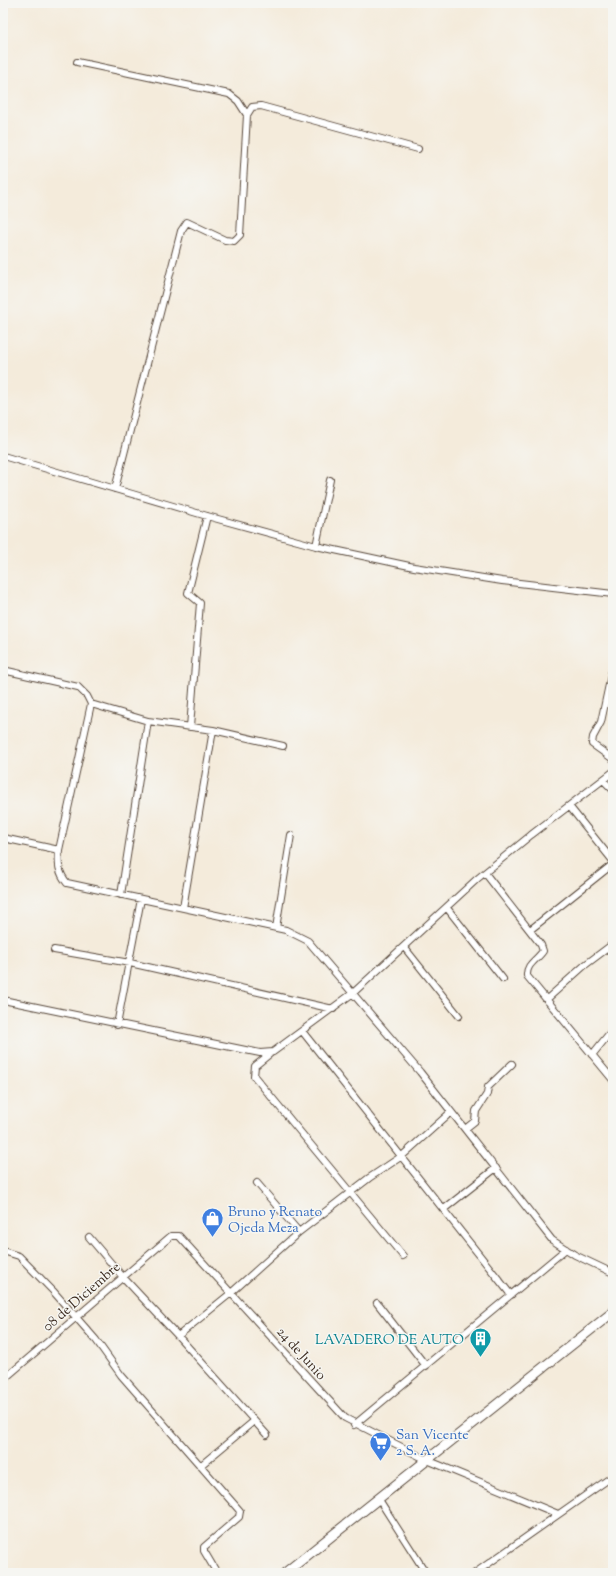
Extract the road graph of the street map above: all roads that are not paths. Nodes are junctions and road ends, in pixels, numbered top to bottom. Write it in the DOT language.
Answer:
graph roads {
  1 [pos="77,62"];
  2 [pos="247,115"];
  3 [pos="418,149"];
  4 [pos="3,456"];
  5 [pos="330,480"];
  6 [pos="115,489"];
  7 [pos="207,516"];
  8 [pos="316,546"];
  9 [pos="613,594"];
  10 [pos="613,666"];
  11 [pos="3,670"];
  12 [pos="91,704"];
  13 [pos="148,721"];
  14 [pos="190,727"];
  15 [pos="212,730"];
  16 [pos="283,746"];
  17 [pos="613,759"];
  18 [pos="613,772"];
  19 [pos="603,780"];
  20 [pos="613,790"];
  21 [pos="568,806"];
  22 [pos="291,834"];
  23 [pos="3,838"];
  24 [pos="59,850"];
  25 [pos="613,861"];
  26 [pos="613,864"];
  27 [pos="485,873"];
  28 [pos="121,894"];
  29 [pos="141,899"];
  30 [pos="183,908"];
  31 [pos="447,908"];
  32 [pos="276,928"];
  33 [pos="530,930"];
  34 [pos="613,944"];
  35 [pos="404,947"];
  36 [pos="54,950"];
  37 [pos="130,963"];
  38 [pos="503,979"];
  39 [pos="353,993"];
  40 [pos="547,999"];
  41 [pos="3,1000"];
  42 [pos="333,1009"];
  43 [pos="459,1016"];
  44 [pos="117,1025"];
  45 [pos="613,1029"];
  46 [pos="302,1031"];
  47 [pos="273,1052"];
  48 [pos="592,1055"];
  49 [pos="512,1064"];
  50 [pos="613,1080"];
  51 [pos="452,1112"];
  52 [pos="465,1128"];
  53 [pos="402,1157"];
  54 [pos="496,1168"];
  55 [pos="257,1183"];
  56 [pos="350,1192"];
  57 [pos="444,1209"];
  58 [pos="299,1232"];
  59 [pos="179,1236"];
  60 [pos="89,1237"];
  61 [pos="566,1249"];
  62 [pos="3,1251"];
  63 [pos="403,1256"];
  64 [pos="613,1273"];
  65 [pos="122,1276"];
  66 [pos="231,1293"];
  67 [pos="511,1295"];
  68 [pos="377,1303"];
  69 [pos="613,1312"];
  70 [pos="76,1316"];
  71 [pos="178,1336"];
  72 [pos="426,1366"];
  73 [pos="3,1380"];
  74 [pos="254,1421"];
  75 [pos="354,1425"];
  76 [pos="267,1435"];
  77 [pos="426,1460"];
  78 [pos="200,1466"];
  79 [pos="613,1476"];
  80 [pos="378,1498"];
  81 [pos="558,1514"];
  82 [pos="217,1573"];
  83 [pos="285,1573"];
  84 [pos="426,1573"];
  85 [pos="475,1573"];
  1 -- 2 [label="street"];
  2 -- 3 [label="street"];
  2 -- 6 [label="street"];
  4 -- 6 [label="street"];
  5 -- 8 [label="street"];
  6 -- 7 [label="street"];
  7 -- 8 [label="street"];
  7 -- 14 [label="street"];
  8 -- 9 [label="street"];
  10 -- 17 [label="street"];
  11 -- 12 [label="street"];
  12 -- 13 [label="street"];
  12 -- 24 [label="street"];
  13 -- 14 [label="street"];
  13 -- 28 [label="street"];
  14 -- 15 [label="street"];
  15 -- 16 [label="street"];
  15 -- 30 [label="street"];
  18 -- 19 [label="street"];
  19 -- 20 [label="street"];
  19 -- 21 [label="street"];
  21 -- 25 [label="street"];
  21 -- 27 [label="street"];
  22 -- 32 [label="street"];
  23 -- 24 [label="street"];
  24 -- 28 [label="street"];
  26 -- 33 [label="street"];
  27 -- 31 [label="street"];
  27 -- 33 [label="street"];
  28 -- 29 [label="street"];
  29 -- 30 [label="street"];
  29 -- 37 [label="street"];
  30 -- 32 [label="street"];
  31 -- 35 [label="street"];
  31 -- 38 [label="street"];
  32 -- 39 [label="street"];
  33 -- 40 [label="street"];
  34 -- 40 [label="street"];
  35 -- 39 [label="street"];
  35 -- 43 [label="street"];
  36 -- 37 [label="street"];
  37 -- 42 [label="street"];
  37 -- 44 [label="street"];
  39 -- 42 [label="street"];
  39 -- 51 [label="street"];
  40 -- 48 [label="street"];
  41 -- 44 [label="street"];
  42 -- 46 [label="street"];
  44 -- 47 [label="street"];
  45 -- 48 [label="street"];
  46 -- 47 [label="street"];
  46 -- 53 [label="street"];
  47 -- 56 [label="street"];
  48 -- 50 [label="street"];
  49 -- 52 [label="street"];
  51 -- 52 [label="street"];
  51 -- 53 [label="street"];
  52 -- 54 [label="street"];
  53 -- 56 [label="street"];
  53 -- 57 [label="street"];
  54 -- 57 [label="street"];
  54 -- 61 [label="street"];
  55 -- 58 [label="street"];
  56 -- 58 [label="street"];
  56 -- 63 [label="street"];
  57 -- 67 [label="street"];
  58 -- 66 [label="street"];
  59 -- 65 [label="street, 08 de Diciembre"];
  59 -- 66 [label="street, 24 de Junio"];
  60 -- 65 [label="street"];
  61 -- 64 [label="street"];
  61 -- 67 [label="street"];
  62 -- 70 [label="street"];
  65 -- 70 [label="street, 08 de Diciembre"];
  65 -- 71 [label="street"];
  66 -- 71 [label="street"];
  66 -- 75 [label="street, 24 de Junio"];
  67 -- 72 [label="street"];
  68 -- 72 [label="street"];
  69 -- 77 [label="main road"];
  70 -- 73 [label="street, 08 de Diciembre"];
  70 -- 78 [label="street"];
  71 -- 74 [label="street"];
  72 -- 75 [label="street"];
  74 -- 76 [label="street"];
  74 -- 78 [label="street"];
  75 -- 77 [label="street, 24 de Junio"];
  77 -- 80 [label="main road"];
  77 -- 81 [label="street, 24 de Junio"];
  78 -- 82 [label="street"];
  79 -- 81 [label="street"];
  80 -- 83 [label="main road"];
  80 -- 84 [label="street"];
  81 -- 85 [label="street"];
}
